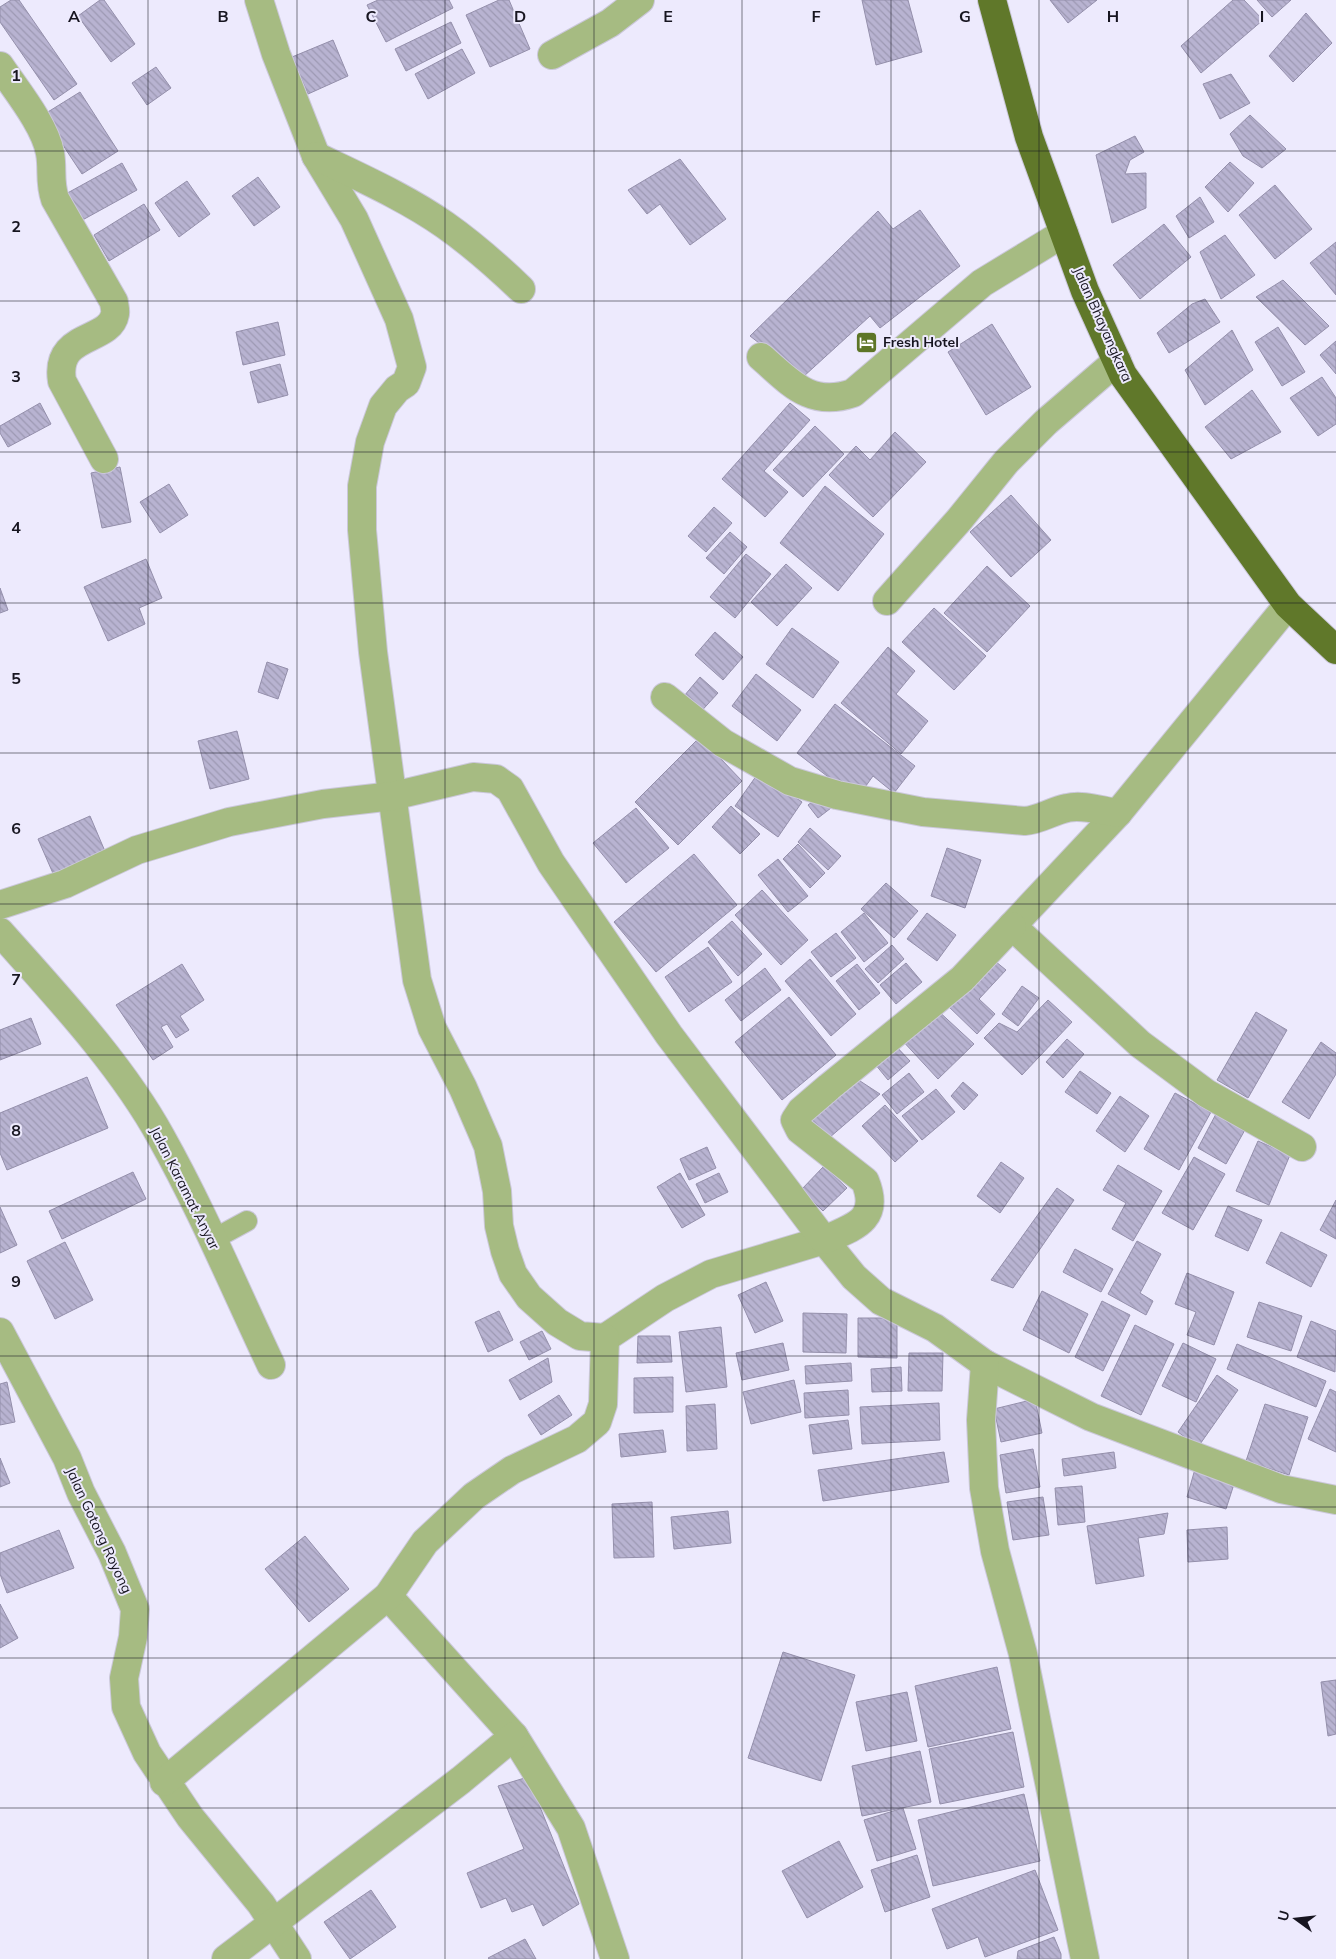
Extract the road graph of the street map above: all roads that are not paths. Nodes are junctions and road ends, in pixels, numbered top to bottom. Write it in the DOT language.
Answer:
graph roads {
  1 [pos="259,0"];
  2 [pos="640,0"];
  3 [pos="992,0"];
  4 [pos="552,55"];
  5 [pos="0,66"];
  6 [pos="316,156"];
  7 [pos="1064,233"];
  8 [pos="521,289"];
  9 [pos="761,357"];
  10 [pos="1117,361"];
  11 [pos="104,459"];
  12 [pos="887,601"];
  13 [pos="1288,605"];
  14 [pos="1336,650"];
  15 [pos="665,697"];
  16 [pos="393,796"];
  17 [pos="1118,813"];
  18 [pos="0,905"];
  19 [pos="1012,926"];
  20 [pos="0,932"];
  21 [pos="1302,1147"];
  22 [pos="247,1221"];
  23 [pos="212,1240"];
  24 [pos="824,1240"];
  25 [pos="0,1332"];
  26 [pos="605,1338"];
  27 [pos="985,1364"];
  28 [pos="271,1365"];
  29 [pos="10,1375"];
  30 [pos="1336,1500"];
  31 [pos="388,1596"];
  32 [pos="514,1736"];
  33 [pos="164,1782"];
  34 [pos="273,1922"];
  35 [pos="226,1959"];
  36 [pos="297,1959"];
  37 [pos="614,1959"];
  38 [pos="1085,1959"];
  1 -- 6 [label="street"];
  2 -- 4 [label="street"];
  3 -- 7 [label="highway, Jalan Bhayangkara"];
  5 -- 11 [label="street"];
  6 -- 8 [label="street"];
  6 -- 16 [label="street"];
  7 -- 9 [label="street"];
  7 -- 10 [label="highway, Jalan Bhayangkara"];
  10 -- 12 [label="street"];
  10 -- 13 [label="highway, Jalan Bhayangkara"];
  13 -- 14 [label="highway, Jalan Bhayangkara"];
  13 -- 17 [label="street"];
  15 -- 17 [label="street"];
  16 -- 18 [label="street"];
  16 -- 24 [label="street"];
  16 -- 26 [label="street"];
  17 -- 19 [label="street"];
  19 -- 21 [label="street"];
  19 -- 24 [label="street"];
  20 -- 23 [label="street, Jalan Karamat Anyar"];
  22 -- 23 [label="lane"];
  23 -- 28 [label="street, Jalan Karamat Anyar"];
  24 -- 26 [label="street"];
  24 -- 27 [label="street"];
  25 -- 29 [label="street, Jalan Gotong Royong"];
  26 -- 31 [label="street"];
  27 -- 30 [label="street"];
  27 -- 38 [label="street"];
  29 -- 33 [label="street, Jalan Gotong Royong"];
  31 -- 32 [label="street"];
  31 -- 33 [label="street"];
  32 -- 34 [label="street"];
  32 -- 37 [label="street"];
  33 -- 34 [label="street, Jalan Gotong Royong"];
  34 -- 35 [label="street"];
  34 -- 36 [label="street, Jalan Gotong Royong"];
}
